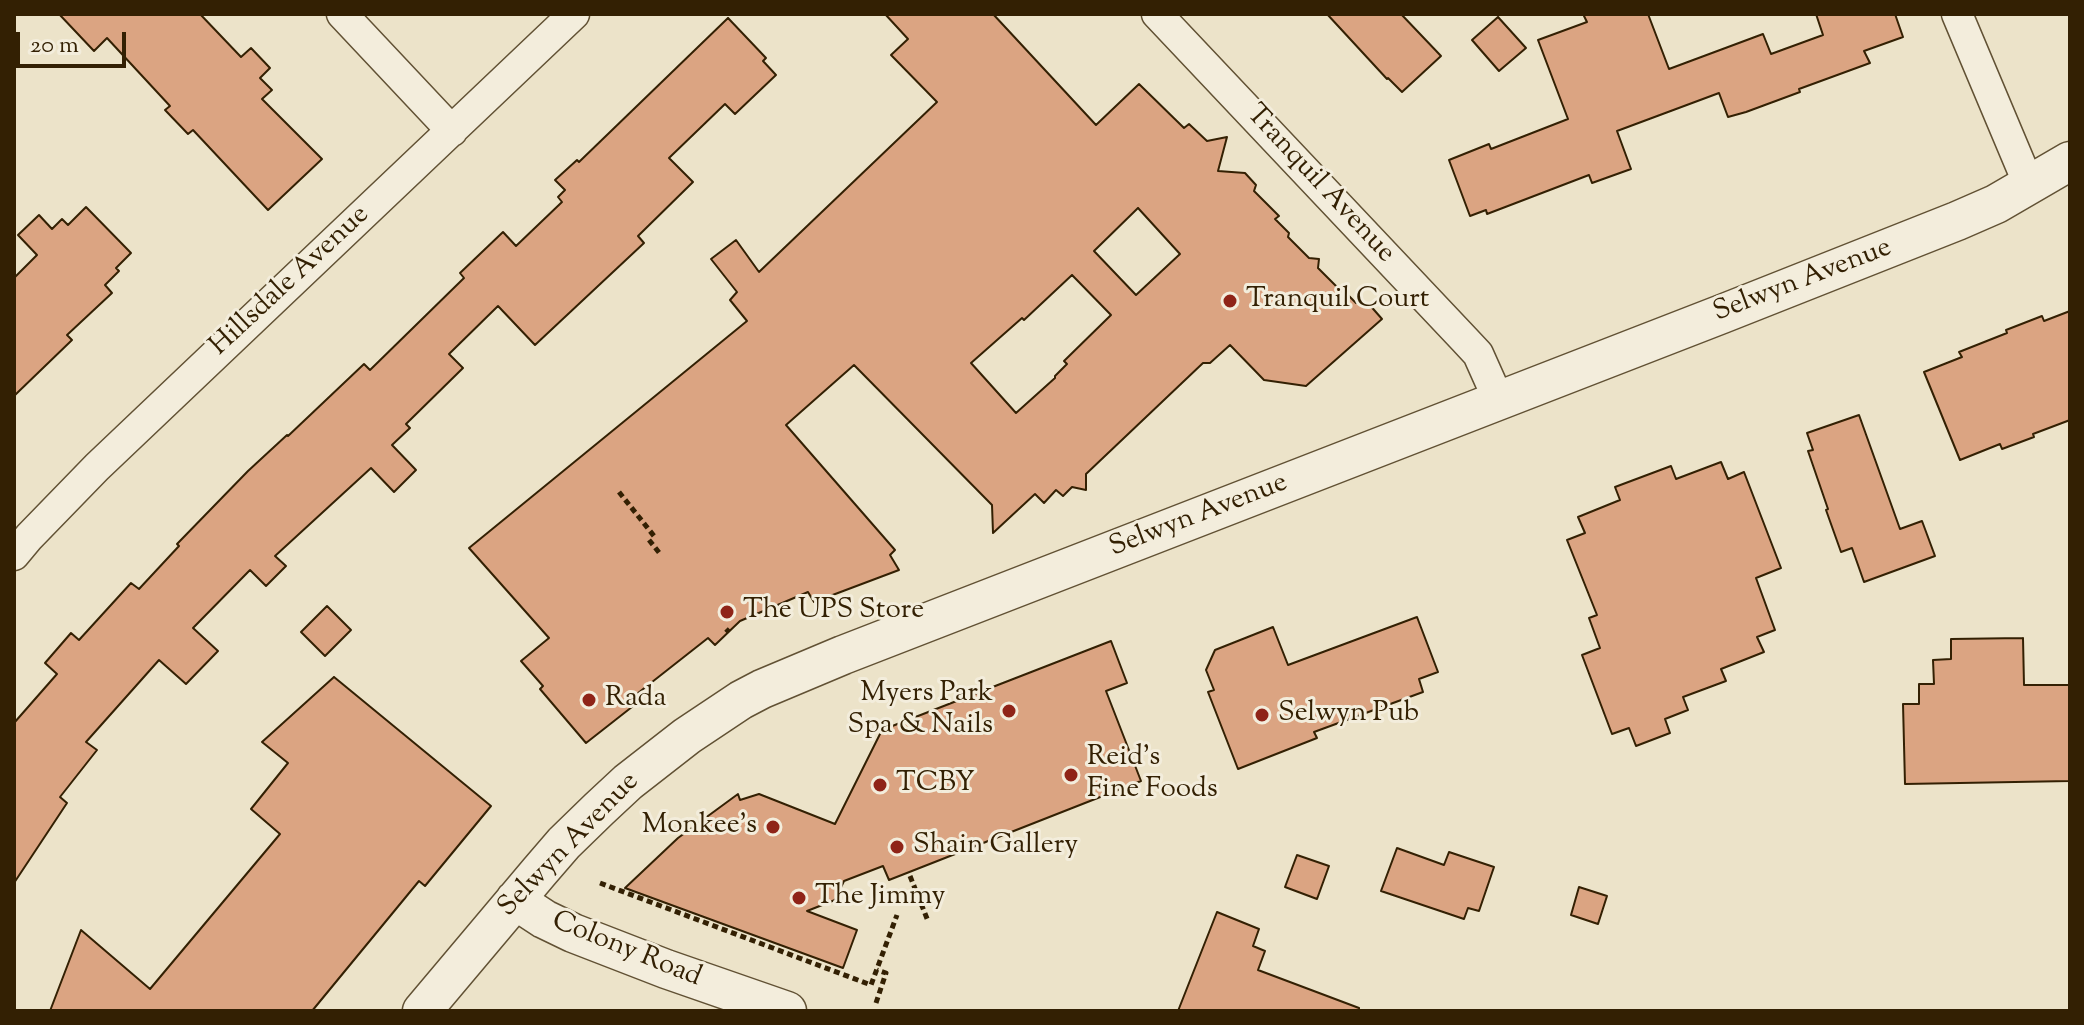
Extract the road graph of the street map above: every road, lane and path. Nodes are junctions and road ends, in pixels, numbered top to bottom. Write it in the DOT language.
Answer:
graph roads {
  1 [pos="342,14"];
  2 [pos="574,14"];
  3 [pos="1157,14"];
  4 [pos="1957,14"];
  5 [pos="452,131"];
  6 [pos="2070,161"];
  7 [pos="2029,185"];
  8 [pos="1499,401"];
  9 [pos="619,492"];
  10 [pos="14,555"];
  11 [pos="661,555"];
  12 [pos="910,876"];
  13 [pos="600,883"];
  14 [pos="515,900"];
  15 [pos="897,915"];
  16 [pos="928,921"];
  17 [pos="877,970"];
  18 [pos="876,1003"];
  19 [pos="422,1011"];
  20 [pos="787,1011"];
  1 -- 5 [label="street"];
  2 -- 5 [label="street, Hillsdale Avenue"];
  3 -- 8 [label="street, Tranquil Avenue"];
  4 -- 7 [label="street"];
  5 -- 10 [label="street, Hillsdale Avenue"];
  6 -- 7 [label="street, Selwyn Avenue"];
  7 -- 8 [label="street, Selwyn Avenue"];
  8 -- 14 [label="street, Selwyn Avenue"];
  9 -- 11 [label="path"];
  12 -- 16 [label="path"];
  13 -- 17 [label="path"];
  14 -- 19 [label="street, Selwyn Avenue"];
  14 -- 20 [label="street, Colony Road"];
  15 -- 17 [label="path"];
  17 -- 18 [label="path"];
}
